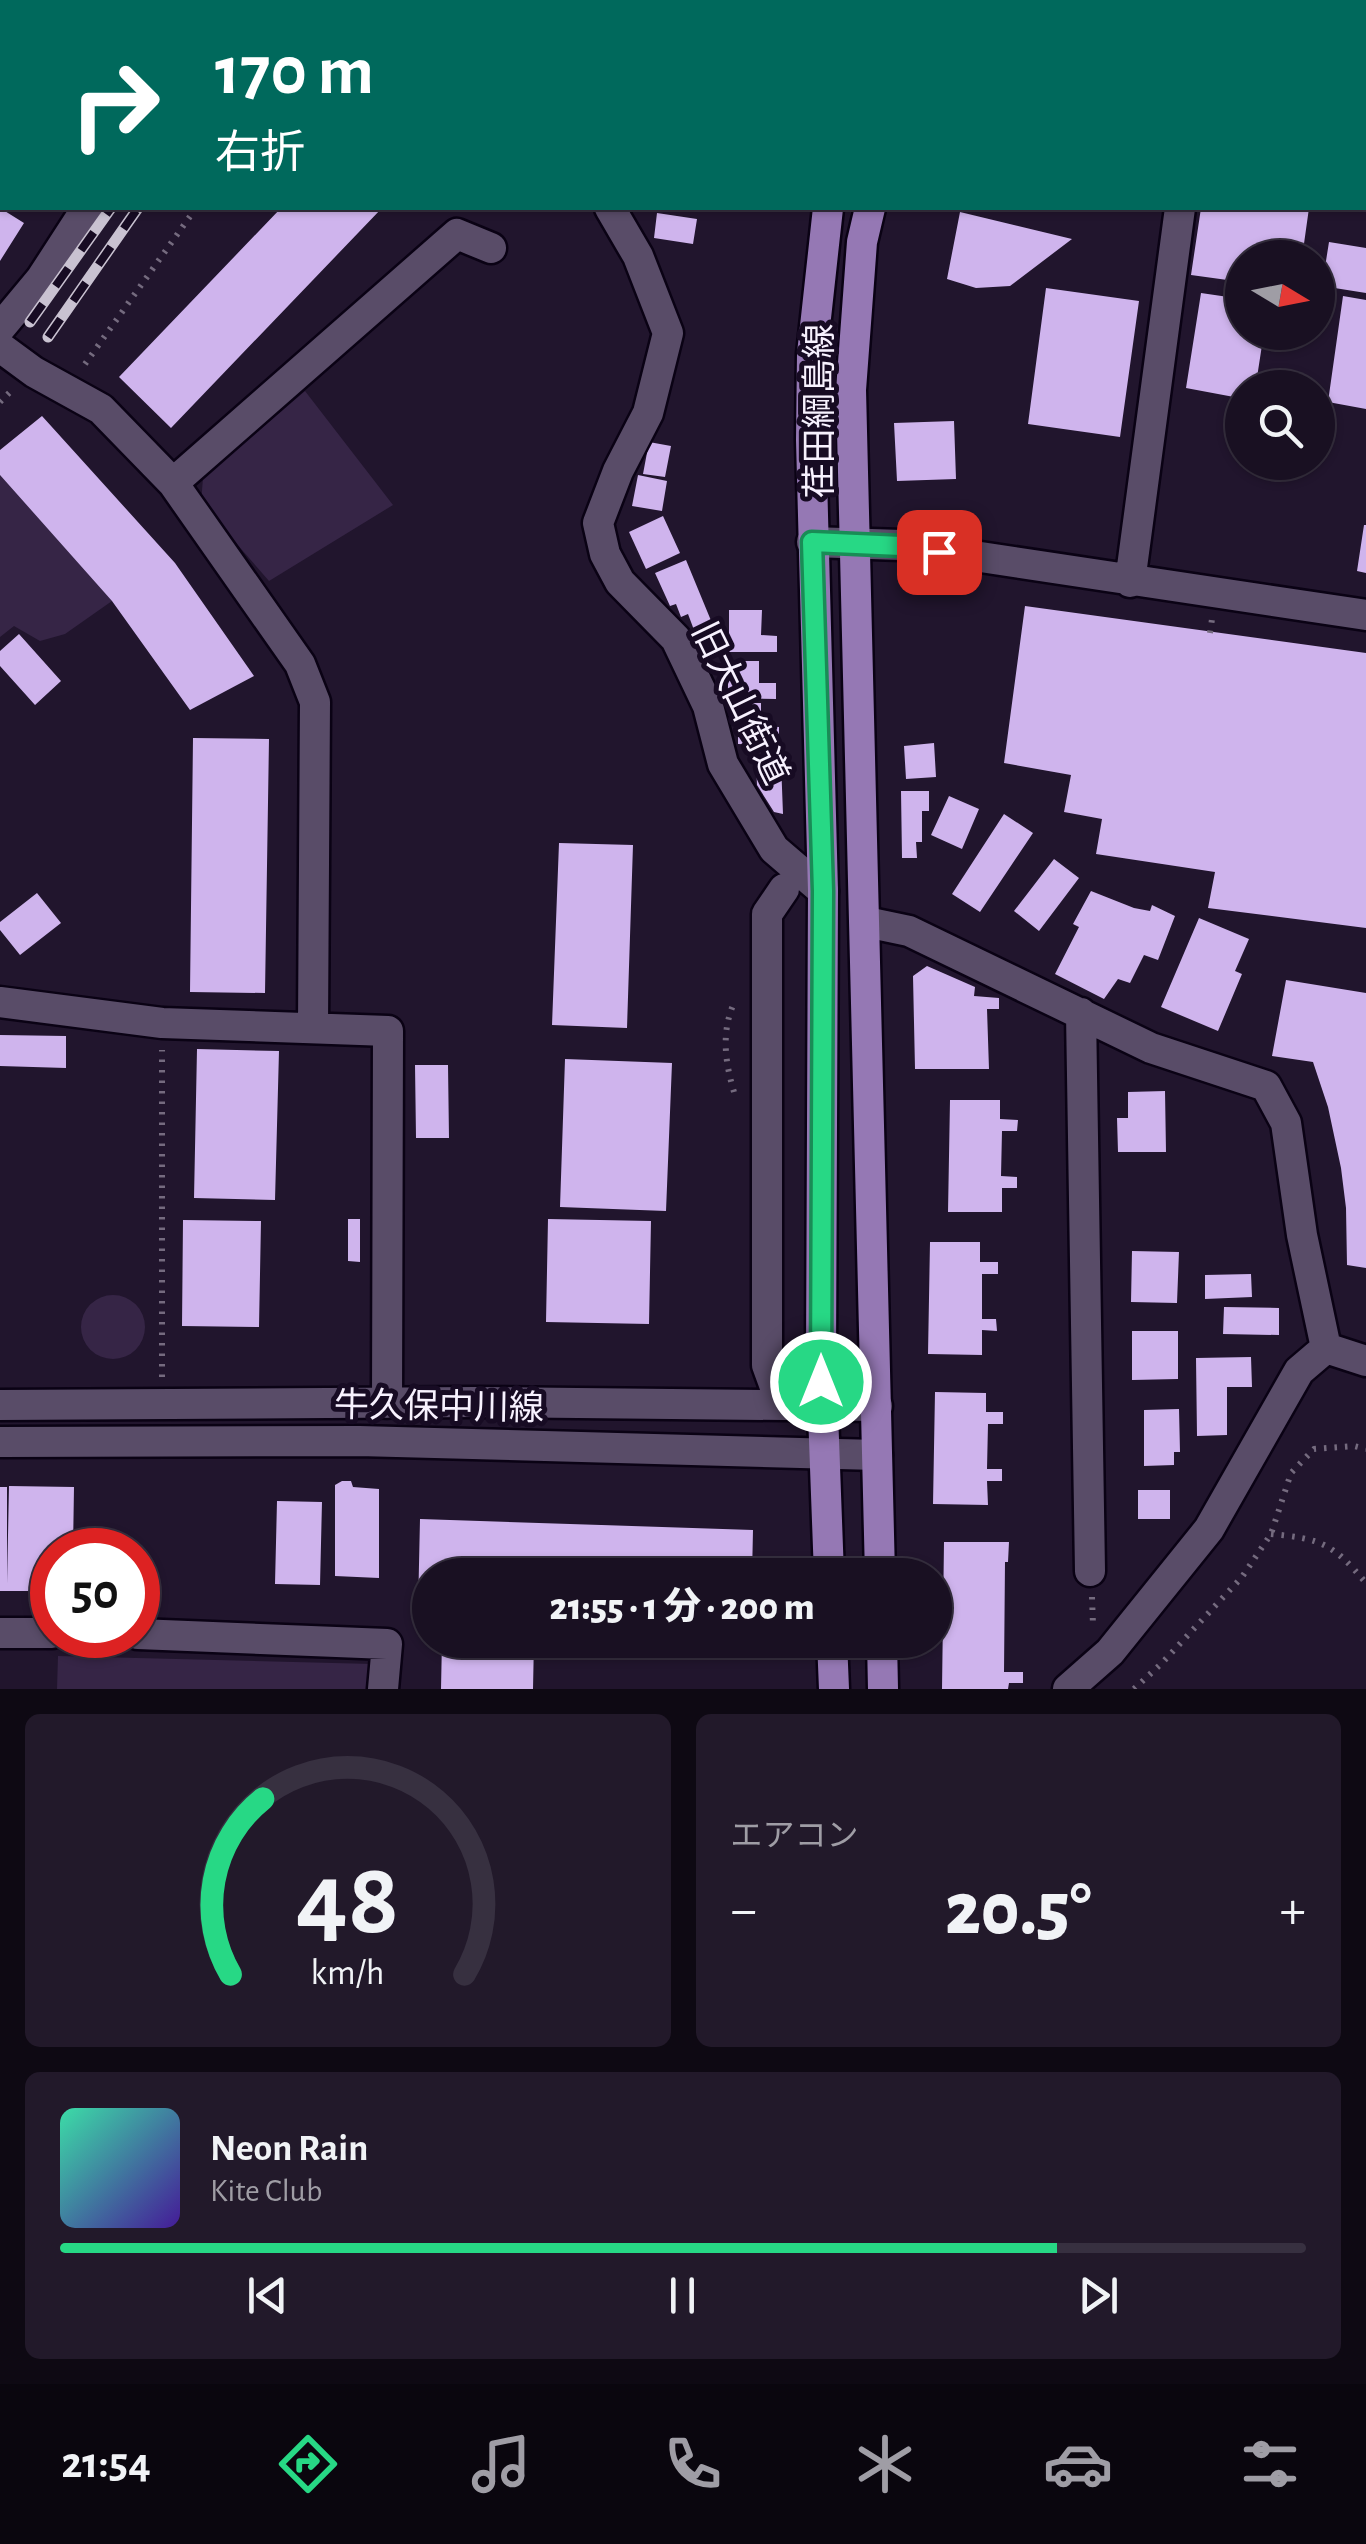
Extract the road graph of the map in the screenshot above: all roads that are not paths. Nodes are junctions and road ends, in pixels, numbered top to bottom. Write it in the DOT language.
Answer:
graph roads {
  1 [pos="86,210"];
  2 [pos="611,210"];
  3 [pos="828,210"];
  4 [pos="870,210"];
  5 [pos="1180,210"];
  6 [pos="490,248"];
  7 [pos="0,328"];
  8 [pos="0,347"];
  9 [pos="173,483"];
  10 [pos="812,542"];
  11 [pos="856,543"];
  12 [pos="1130,582"];
  13 [pos="1366,615"];
  14 [pos="784,888"];
  15 [pos="823,891"];
  16 [pos="866,922"];
  17 [pos="0,1002"];
  18 [pos="1081,1013"];
  19 [pos="313,1028"];
  20 [pos="1326,1348"];
  21 [pos="1366,1361"];
  22 [pos="775,1386"];
  23 [pos="387,1403"];
  24 [pos="0,1405"];
  25 [pos="822,1405"];
  26 [pos="877,1406"];
  27 [pos="0,1442"];
  28 [pos="823,1454"];
  29 [pos="877,1455"];
  30 [pos="828,1558"];
  31 [pos="880,1558"];
  32 [pos="1090,1571"];
  33 [pos="0,1633"];
  34 [pos="30,1633"];
  35 [pos="160,1635"];
  36 [pos="833,1658"];
  37 [pos="882,1658"];
  38 [pos="383,1689"];
  39 [pos="834,1689"];
  40 [pos="883,1689"];
  41 [pos="1068,1689"];
  1 -- 7 [label="street"];
  2 -- 15 [label="street, 旧大山街道"];
  3 -- 10 [label="main road, 荏田綱島線"];
  4 -- 11 [label="main road, 荏田綱島線"];
  5 -- 12 [label="street"];
  6 -- 9 [label="street"];
  8 -- 9 [label="street"];
  9 -- 19 [label="street"];
  10 -- 11 [label="street"];
  10 -- 15 [label="main road, 荏田綱島線"];
  11 -- 12 [label="street"];
  11 -- 16 [label="main road, 荏田綱島線"];
  12 -- 13 [label="street"];
  14 -- 22 [label="street"];
  15 -- 25 [label="main road, 荏田綱島線"];
  16 -- 18 [label="street"];
  16 -- 26 [label="main road, 荏田綱島線"];
  17 -- 19 [label="street"];
  18 -- 20 [label="street"];
  18 -- 32 [label="street"];
  19 -- 23 [label="street"];
  20 -- 21 [label="street"];
  20 -- 41 [label="street"];
  23 -- 24 [label="street, 牛久保中川線"];
  23 -- 25 [label="street, 牛久保中川線"];
  25 -- 26 [label="street, 牛久保中川線"];
  25 -- 28 [label="main road, 荏田綱島線"];
  26 -- 29 [label="main road, 荏田綱島線"];
  27 -- 28 [label="street, 牛久保中川線"];
  28 -- 29 [label="street, 牛久保中川線"];
  28 -- 30 [label="main road, 荏田綱島線"];
  29 -- 31 [label="main road, 荏田綱島線"];
  33 -- 34 [label="street"];
  35 -- 38 [label="street"];
  36 -- 39 [label="main road"];
  37 -- 40 [label="main road"];
}
